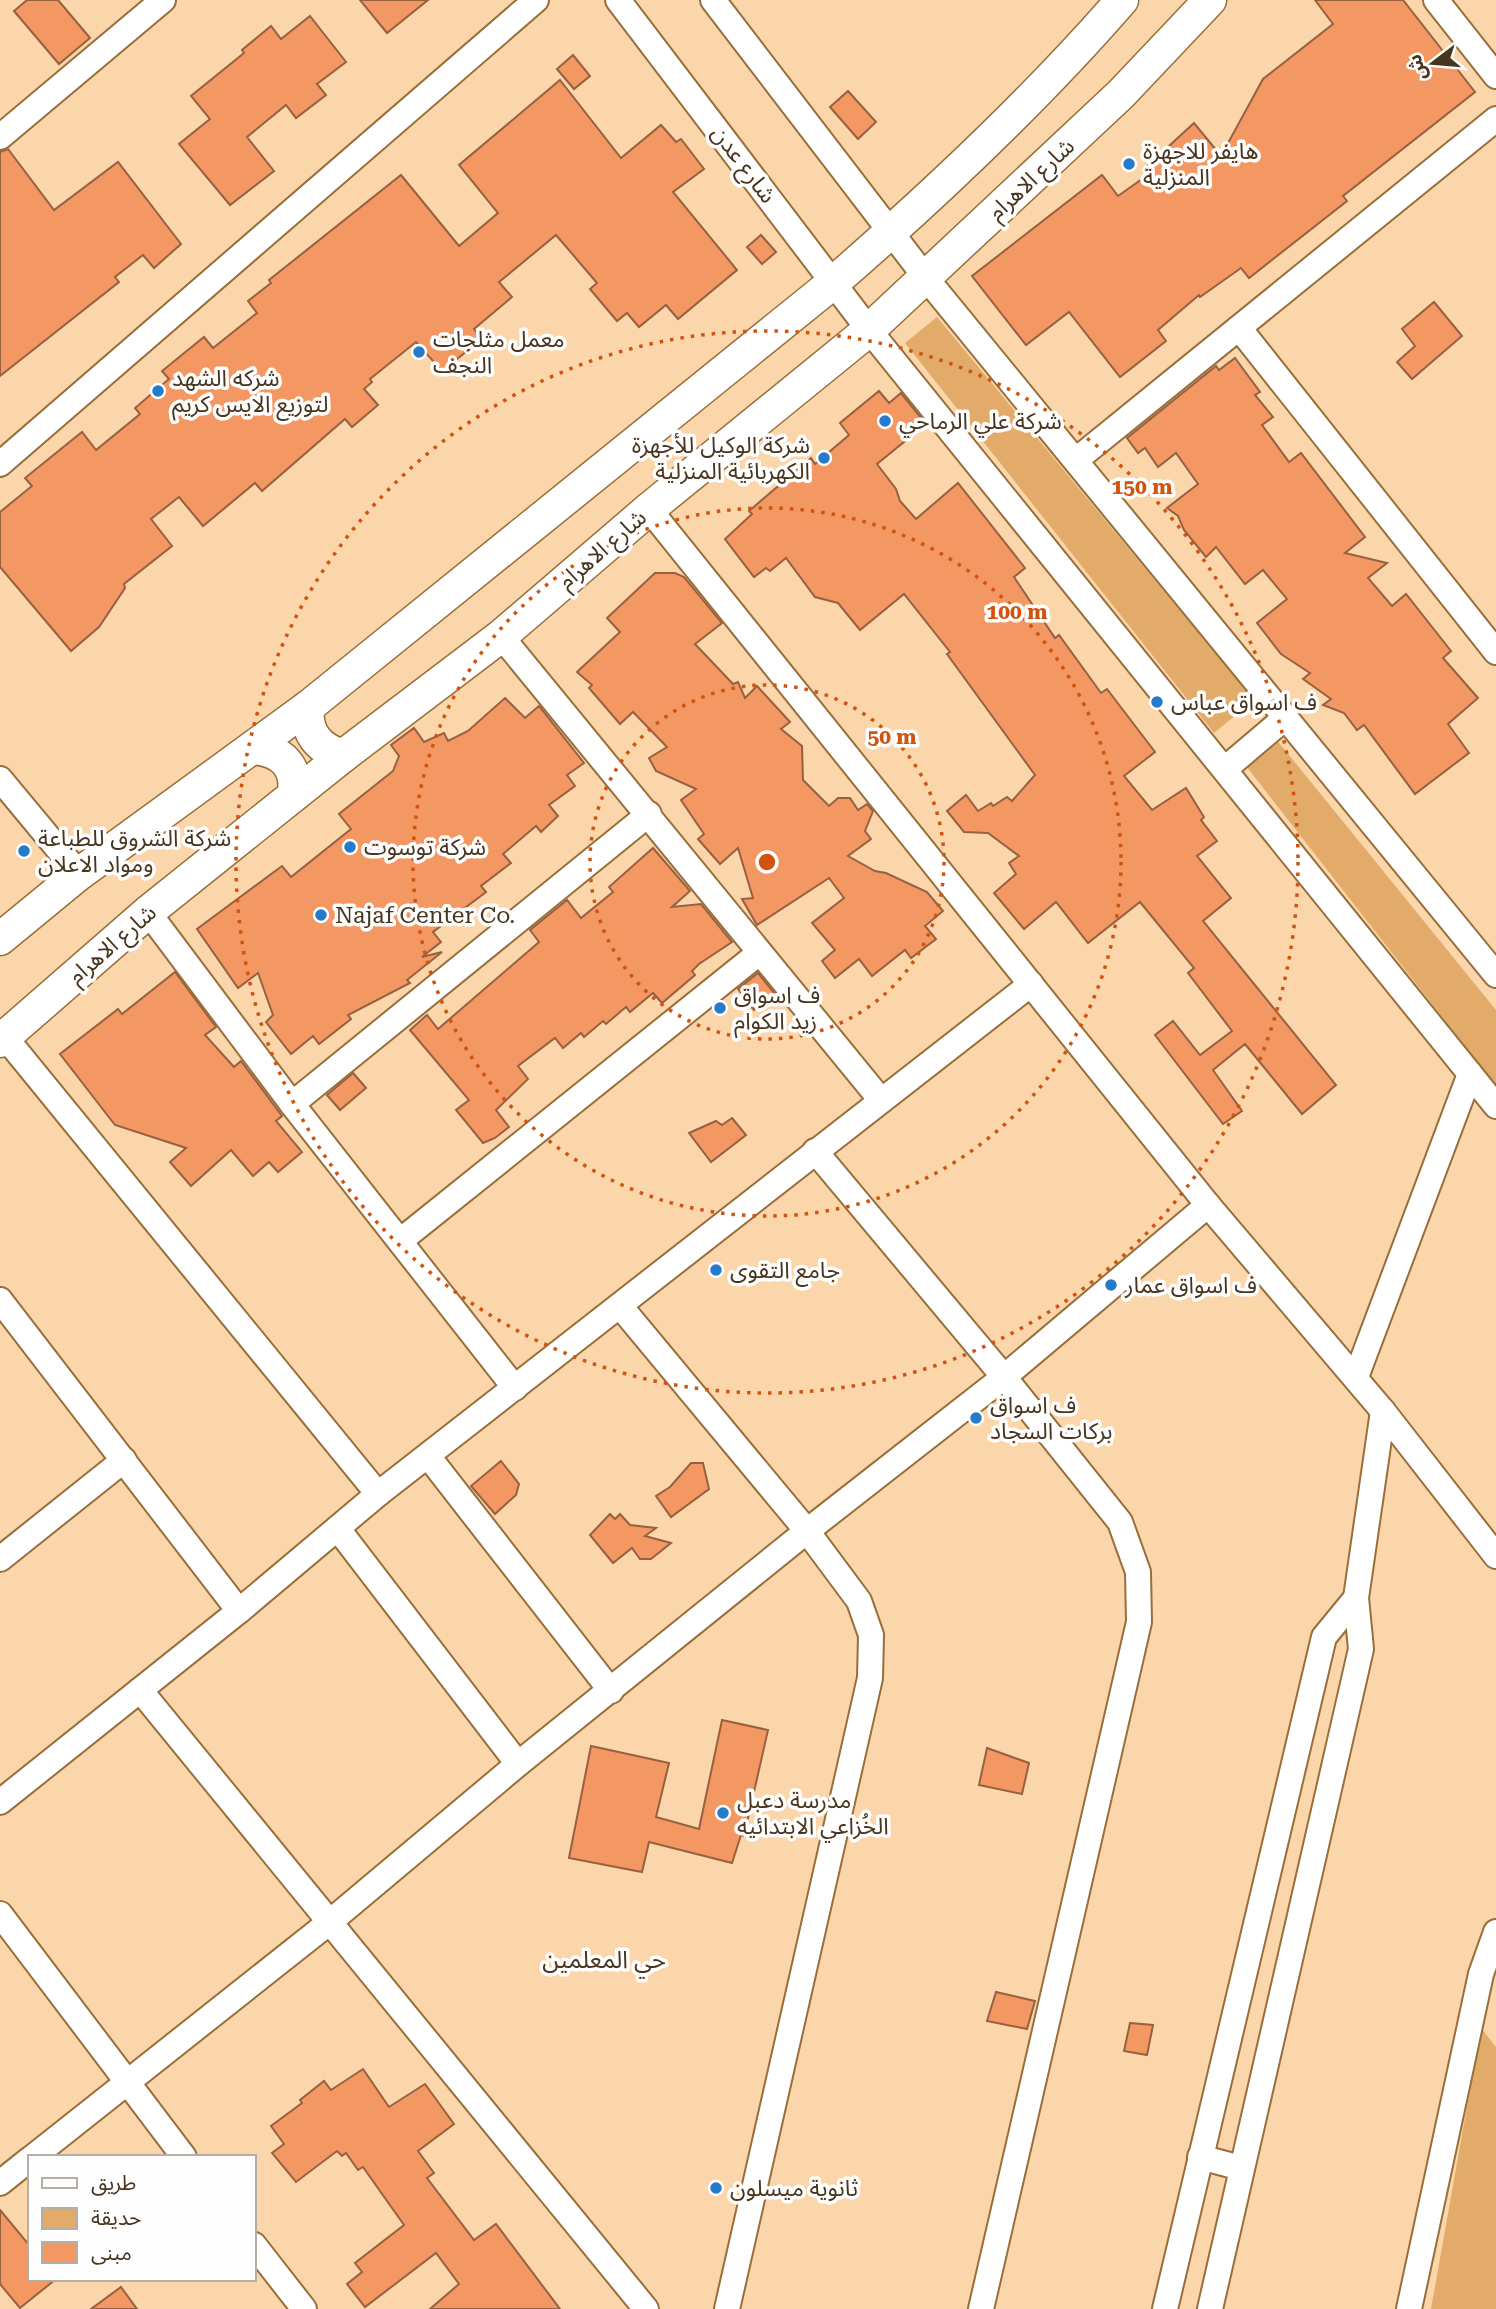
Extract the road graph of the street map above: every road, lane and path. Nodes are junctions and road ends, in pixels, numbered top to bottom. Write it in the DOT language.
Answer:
graph roads {
  1 [pos="163,0"];
  2 [pos="536,0"];
  3 [pos="618,0"];
  4 [pos="713,0"];
  5 [pos="1122,0"];
  6 [pos="1210,0"];
  7 [pos="1436,0"];
  8 [pos="1496,76"];
  9 [pos="1496,119"];
  10 [pos="0,137"];
  11 [pos="891,233"];
  12 [pos="926,278"];
  13 [pos="834,282"];
  14 [pos="1239,328"];
  15 [pos="869,330"];
  16 [pos="1076,460"];
  17 [pos="0,464"];
  18 [pos="649,509"];
  19 [pos="501,636"];
  20 [pos="1496,652"];
  21 [pos="308,707"];
  22 [pos="1286,717"];
  23 [pos="254,748"];
  24 [pos="343,756"];
  25 [pos="1225,769"];
  26 [pos="0,779"];
  27 [pos="294,795"];
  28 [pos="649,814"];
  29 [pos="79,874"];
  30 [pos="148,912"];
  31 [pos="0,939"];
  32 [pos="759,953"];
  33 [pos="1496,975"];
  34 [pos="1031,984"];
  35 [pos="3,1039"];
  36 [pos="1470,1074"];
  37 [pos="880,1099"];
  38 [pos="292,1104"];
  39 [pos="1496,1107"];
  40 [pos="815,1151"];
  41 [pos="1209,1205"];
  42 [pos="400,1241"];
  43 [pos="620,1306"];
  44 [pos="3,1312"];
  45 [pos="1004,1377"];
  46 [pos="1356,1377"];
  47 [pos="515,1388"];
  48 [pos="1383,1411"];
  49 [pos="428,1456"];
  50 [pos="124,1460"];
  51 [pos="378,1494"];
  52 [pos="338,1529"];
  53 [pos="807,1531"];
  54 [pos="1496,1556"];
  55 [pos="0,1559"];
  56 [pos="1356,1598"];
  57 [pos="239,1611"];
  58 [pos="140,1690"];
  59 [pos="611,1691"];
  60 [pos="518,1764"];
  61 [pos="0,1801"];
  62 [pos="0,1914"];
  63 [pos="331,1921"];
  64 [pos="1496,1932"];
  65 [pos="1489,1983"];
  66 [pos="126,2083"];
  67 [pos="36,2155"];
  68 [pos="182,2155"];
  69 [pos="1200,2157"];
  70 [pos="28,2161"];
  71 [pos="1241,2168"];
  72 [pos="0,2183"];
  73 [pos="256,2248"];
  74 [pos="304,2309"];
  75 [pos="646,2309"];
  76 [pos="727,2309"];
  77 [pos="981,2309"];
  78 [pos="1165,2309"];
  79 [pos="1210,2309"];
  80 [pos="1409,2309"];
  1 -- 10 [label="street"];
  2 -- 17 [label="street"];
  3 -- 13 [label="street, شارع عدن"];
  4 -- 11 [label="street"];
  5 -- 11 [label="main road"];
  6 -- 12 [label="main road, شارع الاهرام"];
  7 -- 8 [label="street"];
  9 -- 14 [label="street"];
  11 -- 12 [label="street"];
  11 -- 13 [label="main road"];
  12 -- 15 [label="main road, شارع الاهرام"];
  12 -- 16 [label="street"];
  13 -- 15 [label="street, شارع عدن"];
  13 -- 21 [label="main road"];
  14 -- 16 [label="street"];
  14 -- 20 [label="street"];
  15 -- 18 [label="main road, شارع الاهرام"];
  15 -- 25 [label="street, شارع عدن"];
  16 -- 22 [label="street"];
  18 -- 19 [label="main road, شارع الاهرام"];
  18 -- 34 [label="street"];
  19 -- 24 [label="main road, شارع الاهرام"];
  19 -- 28 [label="street"];
  21 -- 23 [label="main road"];
  21 -- 24 [label="main road"];
  22 -- 25 [label="street"];
  22 -- 33 [label="street"];
  23 -- 27 [label="main road"];
  23 -- 29 [label="main road"];
  24 -- 27 [label="main road, شارع الاهرام"];
  25 -- 36 [label="street, شارع عدن"];
  26 -- 29 [label="street"];
  27 -- 30 [label="main road, شارع الاهرام"];
  28 -- 32 [label="street"];
  28 -- 38 [label="street"];
  29 -- 31 [label="main road"];
  30 -- 35 [label="main road, شارع الاهرام"];
  30 -- 38 [label="street"];
  32 -- 37 [label="street"];
  32 -- 42 [label="street"];
  34 -- 37 [label="street"];
  34 -- 41 [label="street"];
  35 -- 51 [label="street"];
  36 -- 39 [label="street, شارع عدن"];
  36 -- 46 [label="street"];
  37 -- 40 [label="street"];
  38 -- 42 [label="street"];
  40 -- 43 [label="street"];
  40 -- 45 [label="street"];
  41 -- 45 [label="street"];
  41 -- 46 [label="street"];
  42 -- 47 [label="street"];
  43 -- 47 [label="street"];
  43 -- 53 [label="street"];
  44 -- 50 [label="street"];
  45 -- 53 [label="street"];
  45 -- 77 [label="street"];
  46 -- 48 [label="street"];
  47 -- 49 [label="street"];
  48 -- 54 [label="street"];
  48 -- 56 [label="street"];
  49 -- 51 [label="street"];
  49 -- 59 [label="street"];
  50 -- 55 [label="street"];
  50 -- 57 [label="street"];
  51 -- 52 [label="street"];
  52 -- 57 [label="street"];
  52 -- 60 [label="street"];
  53 -- 59 [label="street"];
  53 -- 76 [label="street"];
  56 -- 69 [label="street"];
  56 -- 71 [label="street"];
  57 -- 58 [label="street"];
  58 -- 61 [label="street"];
  58 -- 63 [label="street"];
  59 -- 60 [label="street"];
  60 -- 63 [label="street"];
  62 -- 66 [label="street"];
  63 -- 66 [label="street"];
  63 -- 75 [label="street"];
  64 -- 65 [label="street"];
  65 -- 80 [label="street"];
  66 -- 67 [label="street"];
  66 -- 68 [label="street"];
  69 -- 71 [label="street"];
  69 -- 78 [label="street"];
  70 -- 72 [label="street"];
  71 -- 79 [label="street"];
  73 -- 74 [label="street"];
}
